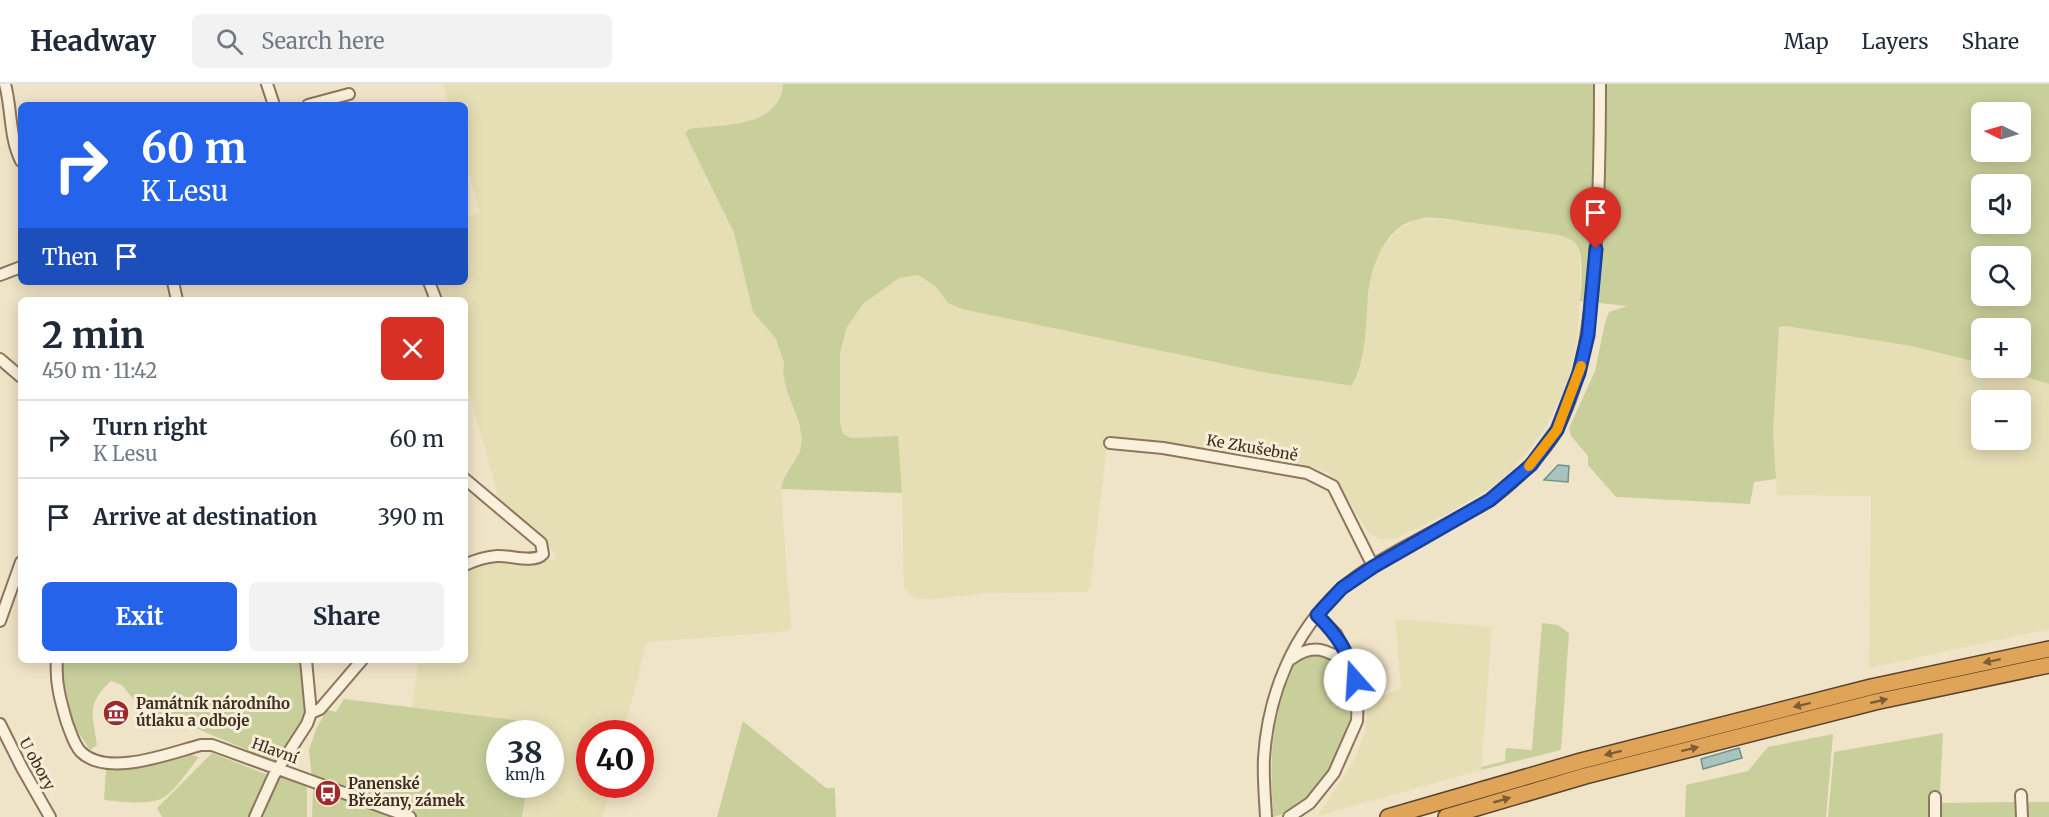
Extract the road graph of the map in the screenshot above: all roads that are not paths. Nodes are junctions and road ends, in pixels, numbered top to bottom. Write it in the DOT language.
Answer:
graph roads {
  1 [pos="5,84"];
  2 [pos="267,84"];
  3 [pos="1600,84"];
  4 [pos="349,94"];
  5 [pos="273,102"];
  6 [pos="319,102"];
  7 [pos="18,155"];
  8 [pos="18,268"];
  9 [pos="0,275"];
  10 [pos="0,359"];
  11 [pos="18,374"];
  12 [pos="1110,443"];
  13 [pos="468,482"];
  14 [pos="468,563"];
  15 [pos="1373,567"];
  16 [pos="18,570"];
  17 [pos="1317,615"];
  18 [pos="0,621"];
  19 [pos="2049,649"];
  20 [pos="1288,661"];
  21 [pos="57,663"];
  22 [pos="306,663"];
  23 [pos="359,663"];
  24 [pos="1352,665"];
  25 [pos="2049,665"];
  26 [pos="311,713"];
  27 [pos="0,724"];
  28 [pos="279,768"];
  29 [pos="2021,795"];
  30 [pos="1935,797"];
  31 [pos="50,817"];
  32 [pos="255,817"];
  33 [pos="410,817"];
  34 [pos="1266,817"];
  35 [pos="1289,817"];
  36 [pos="1388,817"];
  37 [pos="1446,817"];
  38 [pos="1935,817"];
  39 [pos="2022,817"];
  1 -- 7 [label="street"];
  2 -- 5 [label="street"];
  3 -- 15 [label="street"];
  4 -- 6 [label="street"];
  8 -- 9 [label="street"];
  10 -- 11 [label="street"];
  12 -- 15 [label="street, Ke Zkušebně"];
  13 -- 14 [label="street"];
  15 -- 17 [label="street"];
  16 -- 18 [label="street"];
  17 -- 20 [label="street"];
  17 -- 24 [label="street"];
  19 -- 36 [label="highway, one-way"];
  20 -- 24 [label="street"];
  20 -- 34 [label="street"];
  21 -- 28 [label="street, Hlavní"];
  22 -- 26 [label="street"];
  23 -- 26 [label="street"];
  24 -- 35 [label="street"];
  37 -- 25 [label="highway, one-way"];
  26 -- 28 [label="street"];
  27 -- 31 [label="street, U obory"];
  28 -- 32 [label="street"];
  28 -- 33 [label="street, Hlavní"];
  29 -- 39 [label="street"];
  30 -- 38 [label="street"];
}
